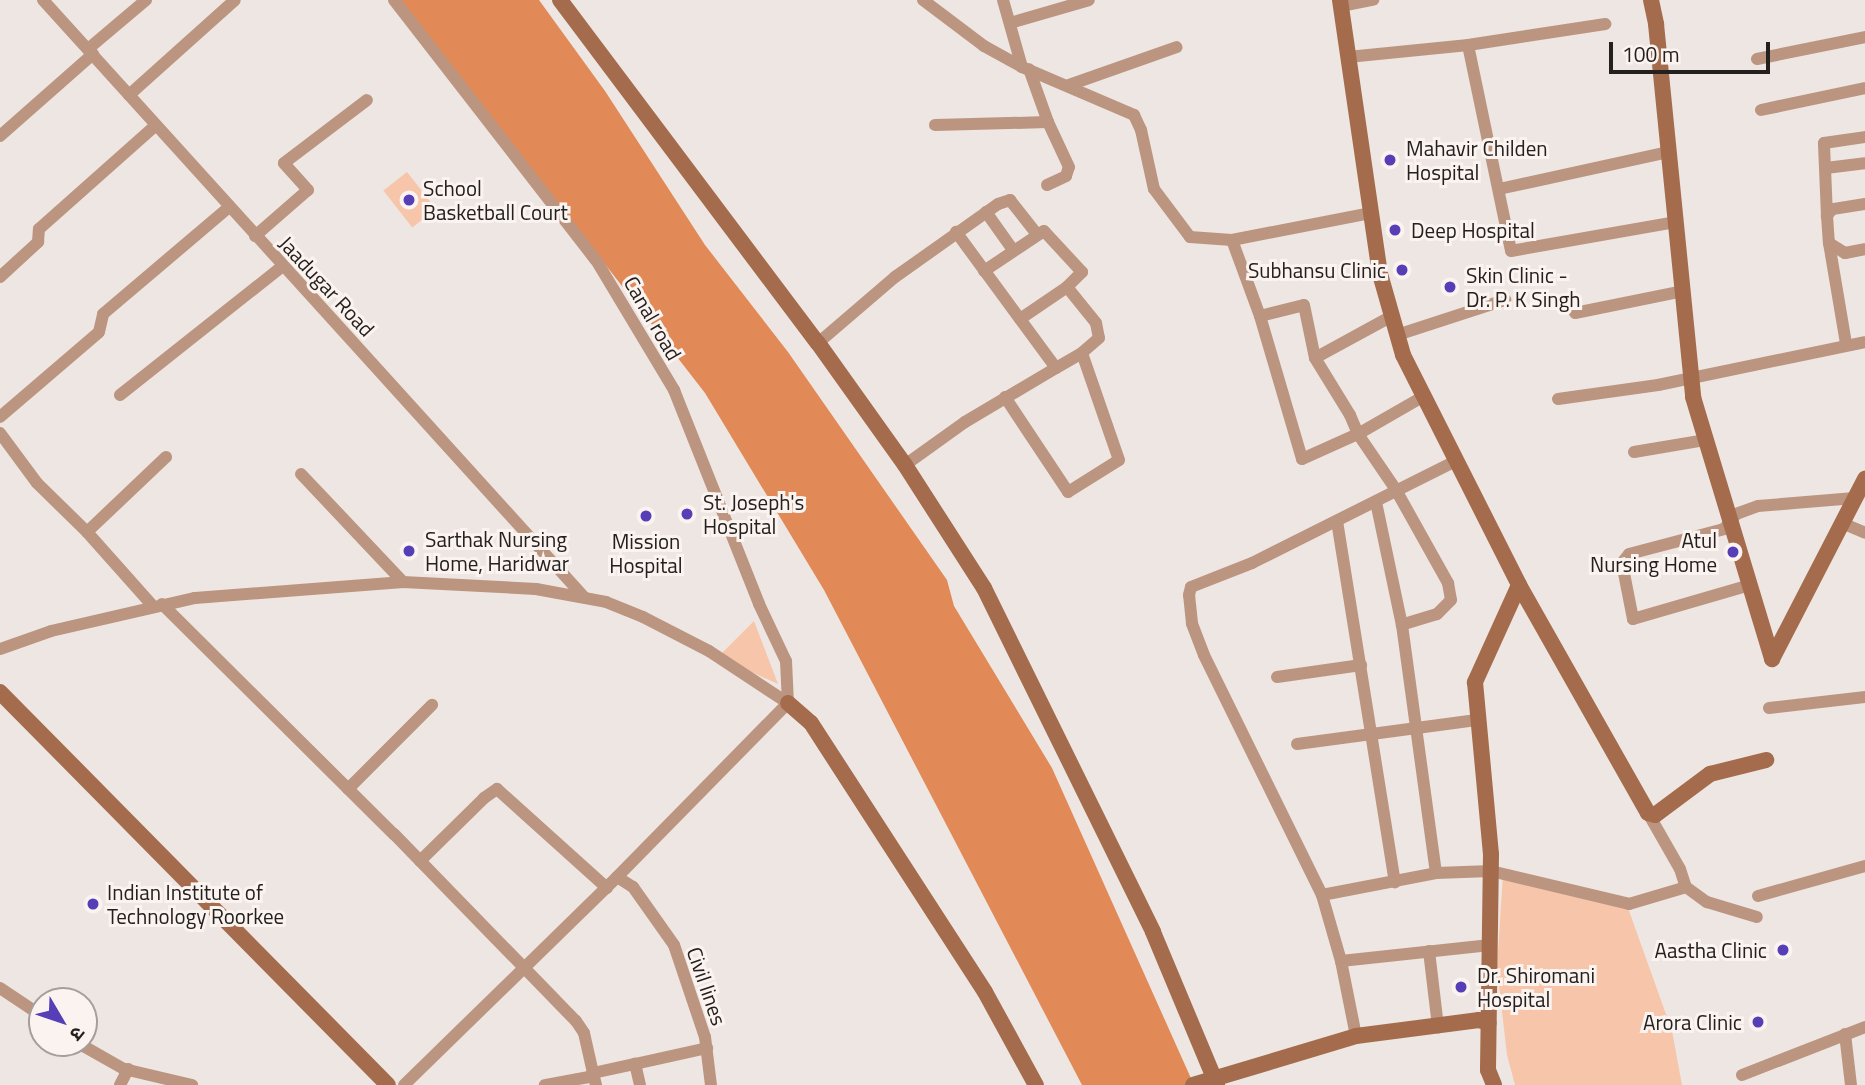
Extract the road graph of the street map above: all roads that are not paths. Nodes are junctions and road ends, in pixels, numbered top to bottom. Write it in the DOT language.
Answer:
graph roads {
  1 [pos="43,0"];
  2 [pos="146,0"];
  3 [pos="235,0"];
  4 [pos="394,0"];
  5 [pos="923,0"];
  6 [pos="1003,0"];
  7 [pos="1089,0"];
  8 [pos="1373,0"];
  9 [pos="1651,0"];
  10 [pos="567,3"];
  11 [pos="1341,3"];
  12 [pos="1010,23"];
  13 [pos="1605,24"];
  14 [pos="1865,37"];
  15 [pos="1468,45"];
  16 [pos="1177,47"];
  17 [pos="90,51"];
  18 [pos="1348,57"];
  19 [pos="1757,58"];
  20 [pos="1026,68"];
  21 [pos="1069,85"];
  22 [pos="1865,88"];
  23 [pos="129,95"];
  24 [pos="367,100"];
  25 [pos="1761,110"];
  26 [pos="1048,122"];
  27 [pos="935,125"];
  28 [pos="155,126"];
  29 [pos="0,136"];
  30 [pos="1865,137"];
  31 [pos="1669,152"];
  32 [pos="1865,163"];
  33 [pos="1826,169"];
  34 [pos="1048,185"];
  35 [pos="1499,189"];
  36 [pos="1865,204"];
  37 [pos="229,207"];
  38 [pos="986,212"];
  39 [pos="1371,213"];
  40 [pos="1827,216"];
  41 [pos="1676,222"];
  42 [pos="956,232"];
  43 [pos="1036,233"];
  44 [pos="255,236"];
  45 [pos="1232,240"];
  46 [pos="1829,243"];
  47 [pos="1865,249"];
  48 [pos="1013,250"];
  49 [pos="283,266"];
  50 [pos="984,271"];
  51 [pos="0,277"];
  52 [pos="1067,287"];
  53 [pos="1682,291"];
  54 [pos="1505,300"];
  55 [pos="1575,313"];
  56 [pos="1260,316"];
  57 [pos="1392,316"];
  58 [pos="1020,319"];
  59 [pos="1397,335"];
  60 [pos="1865,342"];
  61 [pos="818,343"];
  62 [pos="1846,344"];
  63 [pos="1082,353"];
  64 [pos="1315,358"];
  65 [pos="1056,368"];
  66 [pos="1691,379"];
  67 [pos="120,395"];
  68 [pos="1005,397"];
  69 [pos="1424,397"];
  70 [pos="1558,399"];
  71 [pos="0,417"];
  72 [pos="0,433"];
  73 [pos="1358,434"];
  74 [pos="1706,440"];
  75 [pos="1634,453"];
  76 [pos="166,457"];
  77 [pos="1456,461"];
  78 [pos="905,466"];
  79 [pos="301,474"];
  80 [pos="1865,479"];
  81 [pos="1396,490"];
  82 [pos="1855,498"];
  83 [pos="1376,502"];
  84 [pos="1337,521"];
  85 [pos="1732,521"];
  86 [pos="1842,523"];
  87 [pos="87,532"];
  88 [pos="1865,533"];
  89 [pos="403,582"];
  90 [pos="1519,585"];
  91 [pos="1750,585"];
  92 [pos="584,597"];
  93 [pos="157,605"];
  94 [pos="1402,625"];
  95 [pos="0,649"];
  96 [pos="1361,664"];
  97 [pos="1277,677"];
  98 [pos="0,692"];
  99 [pos="1865,697"];
  100 [pos="788,702"];
  101 [pos="432,705"];
  102 [pos="1769,708"];
  103 [pos="1478,720"];
  104 [pos="1415,729"];
  105 [pos="1371,733"];
  106 [pos="1297,744"];
  107 [pos="1766,760"];
  108 [pos="348,789"];
  109 [pos="1648,813"];
  110 [pos="420,861"];
  111 [pos="1865,866"];
  112 [pos="1491,872"];
  113 [pos="1436,873"];
  114 [pos="617,877"];
  115 [pos="1395,882"];
  116 [pos="1686,887"];
  117 [pos="607,888"];
  118 [pos="1322,895"];
  119 [pos="1758,896"];
  120 [pos="1757,917"];
  121 [pos="1490,945"];
  122 [pos="1429,951"];
  123 [pos="1341,961"];
  124 [pos="525,967"];
  125 [pos="0,988"];
  126 [pos="28,1007"];
  127 [pos="1489,1023"];
  128 [pos="1438,1027"];
  129 [pos="1865,1027"];
  130 [pos="1845,1034"];
  131 [pos="1356,1036"];
  132 [pos="706,1048"];
  133 [pos="98,1053"];
  134 [pos="635,1063"];
  135 [pos="128,1069"];
  136 [pos="1742,1075"];
  137 [pos="594,1079"];
  138 [pos="1215,1081"];
  139 [pos="120,1085"];
  140 [pos="192,1085"];
  141 [pos="388,1085"];
  142 [pos="404,1085"];
  143 [pos="545,1085"];
  144 [pos="639,1085"];
  145 [pos="711,1085"];
  146 [pos="1036,1085"];
  147 [pos="1193,1085"];
  148 [pos="1494,1085"];
  149 [pos="1851,1085"];
  1 -- 17 [label="street, Jaadugar Road"];
  2 -- 17 [label="street"];
  3 -- 23 [label="street"];
  4 -- 100 [label="street, Canal road"];
  5 -- 20 [label="street"];
  6 -- 12 [label="street"];
  7 -- 12 [label="street"];
  8 -- 11 [label="street"];
  9 -- 31 [label="street"];
  10 -- 61 [label="street"];
  11 -- 18 [label="street"];
  12 -- 20 [label="street"];
  13 -- 15 [label="street"];
  14 -- 19 [label="street"];
  15 -- 18 [label="street"];
  15 -- 35 [label="street"];
  16 -- 21 [label="street"];
  17 -- 23 [label="street, Jaadugar Road"];
  17 -- 29 [label="street"];
  18 -- 39 [label="street"];
  20 -- 21 [label="street"];
  20 -- 26 [label="street"];
  21 -- 45 [label="street"];
  22 -- 25 [label="street"];
  23 -- 28 [label="street, Jaadugar Road"];
  24 -- 44 [label="street"];
  26 -- 27 [label="street"];
  26 -- 34 [label="street"];
  28 -- 37 [label="street, Jaadugar Road"];
  28 -- 51 [label="street"];
  30 -- 33 [label="street"];
  31 -- 35 [label="street"];
  31 -- 41 [label="street"];
  32 -- 33 [label="street"];
  33 -- 40 [label="street"];
  35 -- 41 [label="street"];
  36 -- 40 [label="street"];
  37 -- 44 [label="street, Jaadugar Road"];
  37 -- 71 [label="street"];
  38 -- 42 [label="street"];
  38 -- 43 [label="street"];
  38 -- 48 [label="street"];
  39 -- 45 [label="street"];
  39 -- 57 [label="street"];
  40 -- 46 [label="street"];
  41 -- 53 [label="street"];
  42 -- 50 [label="street"];
  42 -- 61 [label="street"];
  43 -- 48 [label="street"];
  43 -- 52 [label="street"];
  44 -- 49 [label="street, Jaadugar Road"];
  45 -- 56 [label="street"];
  46 -- 47 [label="street"];
  46 -- 62 [label="street"];
  48 -- 50 [label="street"];
  49 -- 67 [label="street"];
  49 -- 92 [label="street, Jaadugar Road"];
  50 -- 58 [label="street"];
  52 -- 58 [label="street"];
  52 -- 63 [label="street"];
  53 -- 55 [label="street"];
  53 -- 66 [label="street"];
  54 -- 59 [label="street"];
  56 -- 64 [label="street"];
  56 -- 73 [label="street"];
  57 -- 59 [label="street"];
  57 -- 64 [label="street"];
  58 -- 65 [label="street"];
  59 -- 69 [label="street"];
  60 -- 62 [label="street"];
  61 -- 78 [label="street"];
  62 -- 66 [label="street"];
  63 -- 65 [label="street"];
  63 -- 68 [label="street"];
  64 -- 73 [label="street"];
  65 -- 68 [label="street"];
  66 -- 70 [label="street"];
  66 -- 74 [label="street"];
  68 -- 78 [label="street"];
  69 -- 73 [label="street"];
  69 -- 77 [label="street"];
  72 -- 87 [label="street"];
  73 -- 81 [label="street"];
  74 -- 75 [label="street"];
  74 -- 85 [label="street"];
  76 -- 87 [label="street"];
  77 -- 81 [label="street"];
  77 -- 90 [label="street"];
  78 -- 138 [label="street"];
  79 -- 89 [label="street"];
  80 -- 82 [label="street"];
  81 -- 83 [label="street"];
  81 -- 94 [label="street"];
  82 -- 85 [label="street"];
  82 -- 86 [label="street"];
  83 -- 84 [label="street"];
  83 -- 94 [label="street"];
  84 -- 96 [label="street"];
  84 -- 118 [label="street"];
  85 -- 91 [label="street"];
  85 -- 91 [label="street"];
  86 -- 88 [label="street"];
  86 -- 91 [label="street"];
  87 -- 93 [label="street"];
  89 -- 92 [label="street"];
  89 -- 93 [label="street"];
  90 -- 103 [label="street"];
  90 -- 109 [label="street"];
  92 -- 100 [label="street"];
  93 -- 95 [label="street"];
  93 -- 108 [label="street"];
  94 -- 104 [label="street"];
  96 -- 97 [label="street"];
  96 -- 105 [label="street"];
  98 -- 141 [label="street"];
  99 -- 102 [label="street"];
  100 -- 114 [label="street"];
  100 -- 146 [label="street"];
  101 -- 108 [label="street"];
  103 -- 104 [label="street"];
  103 -- 112 [label="street"];
  104 -- 105 [label="street"];
  104 -- 113 [label="street"];
  105 -- 106 [label="street"];
  105 -- 115 [label="street"];
  107 -- 109 [label="street"];
  108 -- 110 [label="street"];
  109 -- 116 [label="street"];
  110 -- 117 [label="street"];
  110 -- 124 [label="street"];
  111 -- 119 [label="street"];
  112 -- 113 [label="street"];
  112 -- 116 [label="street"];
  112 -- 121 [label="street"];
  113 -- 115 [label="street"];
  114 -- 117 [label="street"];
  114 -- 132 [label="street, Civil lines"];
  115 -- 118 [label="street"];
  116 -- 120 [label="street"];
  117 -- 124 [label="street"];
  118 -- 123 [label="street"];
  121 -- 122 [label="street"];
  121 -- 127 [label="street"];
  122 -- 123 [label="street"];
  122 -- 128 [label="street"];
  123 -- 131 [label="street"];
  124 -- 137 [label="street"];
  124 -- 142 [label="street"];
  125 -- 126 [label="street"];
  127 -- 128 [label="street"];
  127 -- 148 [label="street"];
  128 -- 131 [label="street"];
  129 -- 130 [label="street"];
  130 -- 136 [label="street"];
  130 -- 149 [label="street"];
  131 -- 138 [label="street"];
  132 -- 134 [label="street"];
  132 -- 145 [label="street, Civil lines"];
  133 -- 135 [label="street"];
  134 -- 137 [label="street"];
  134 -- 144 [label="street"];
  135 -- 139 [label="street"];
  135 -- 140 [label="street"];
  137 -- 143 [label="street"];
  138 -- 147 [label="street"];
}
